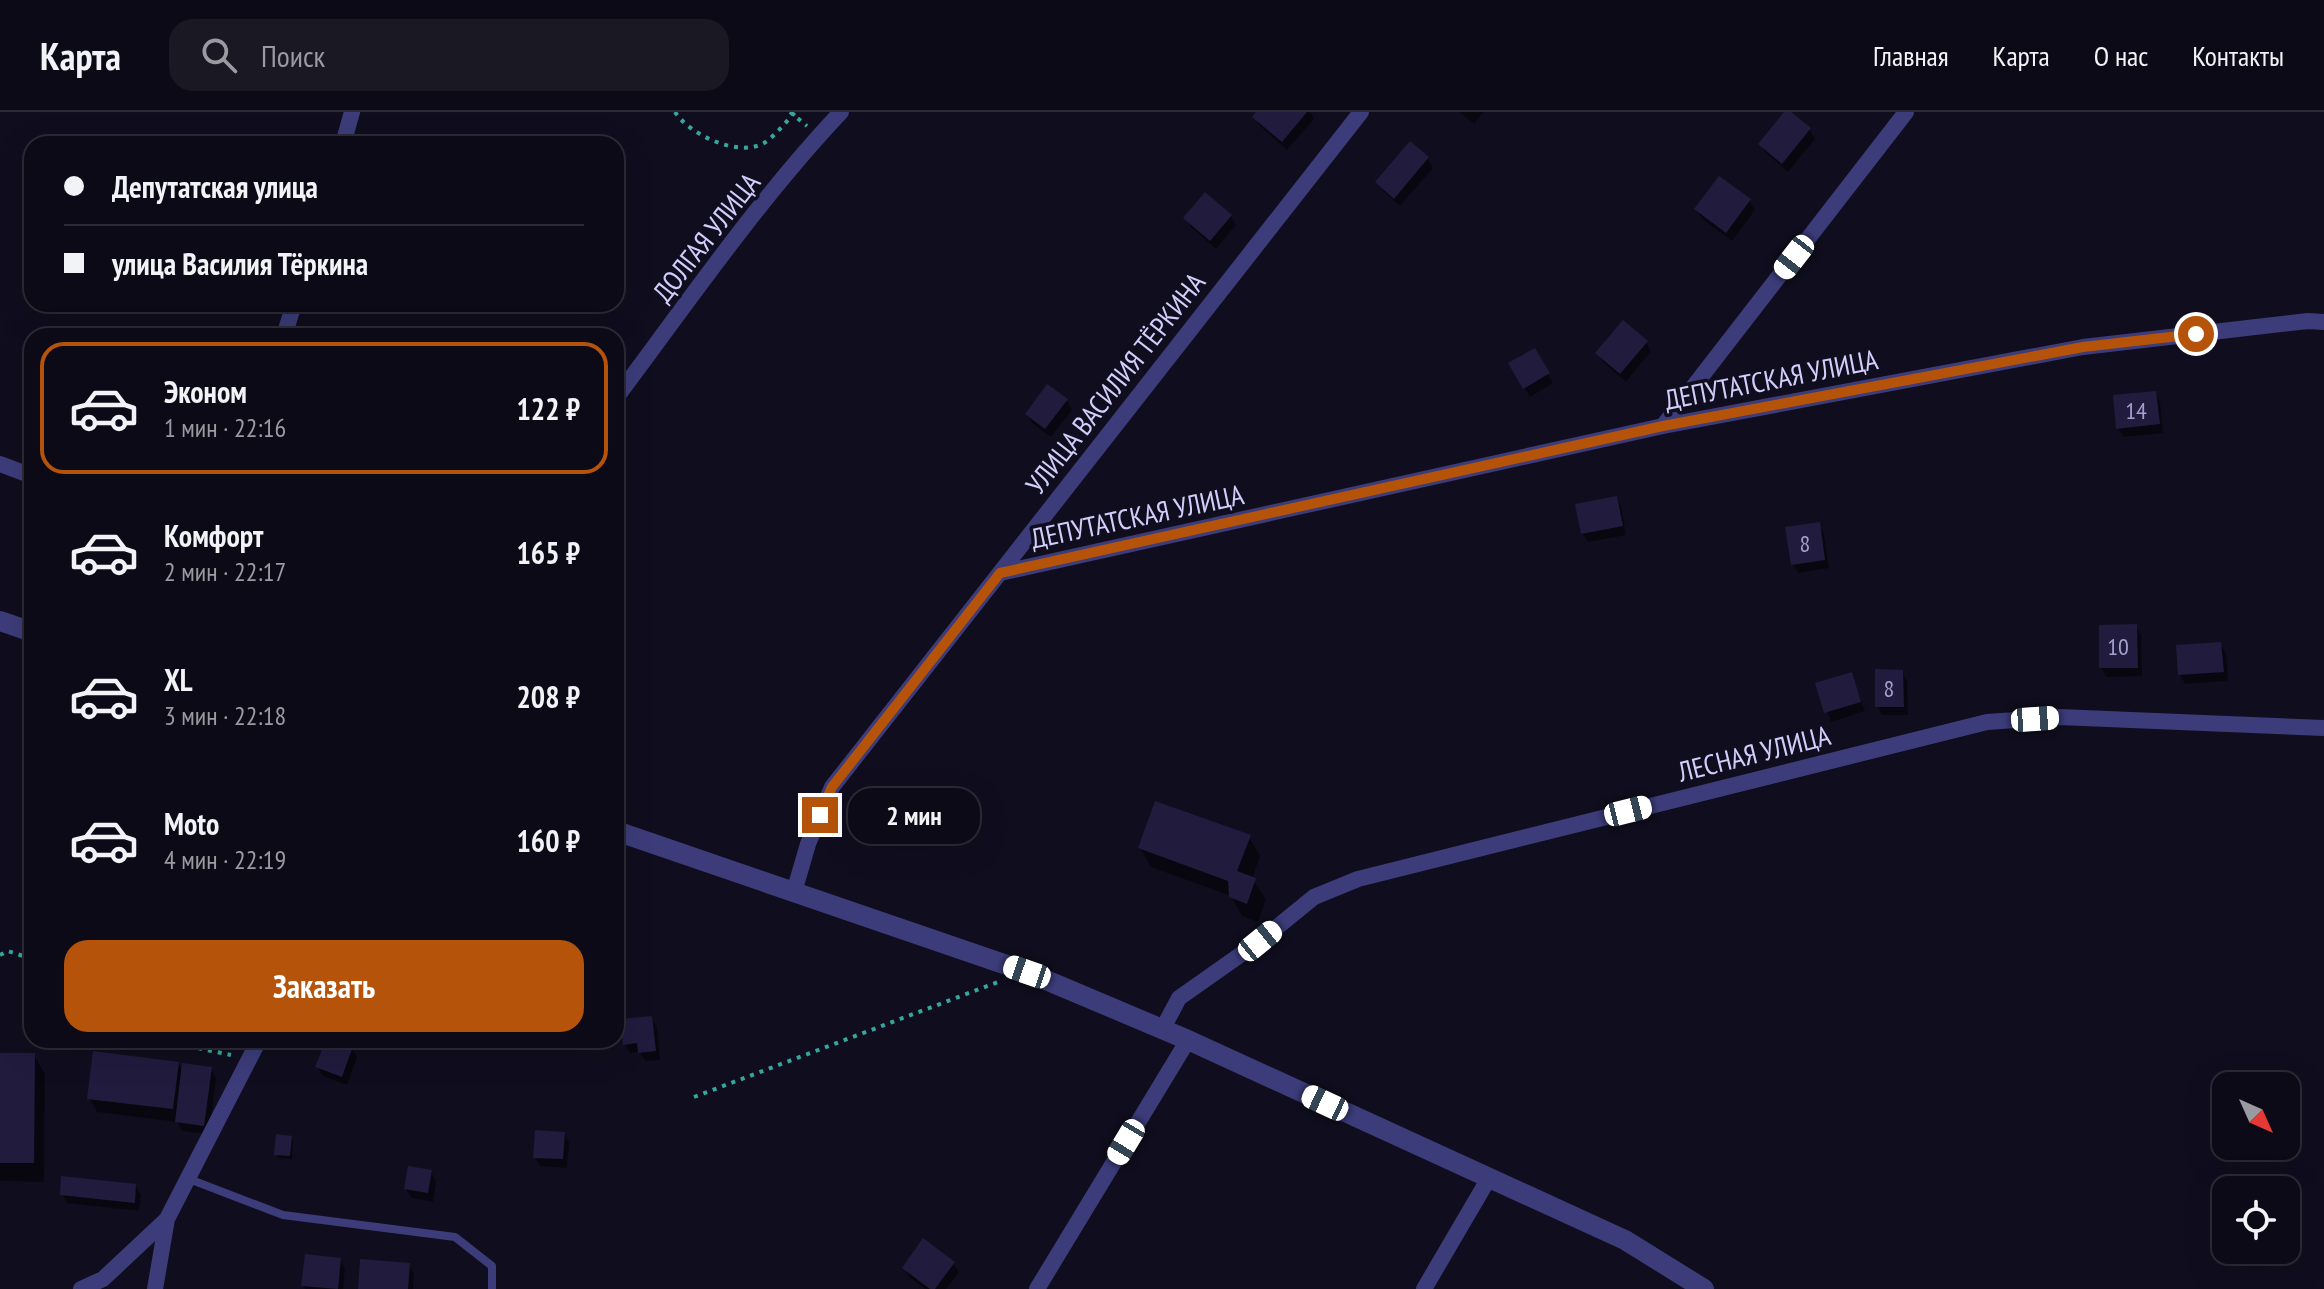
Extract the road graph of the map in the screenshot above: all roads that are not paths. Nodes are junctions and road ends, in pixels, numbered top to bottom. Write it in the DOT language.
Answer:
graph roads {
  1 [pos="352,112"];
  2 [pos="841,112"];
  3 [pos="1361,112"];
  4 [pos="1906,112"];
  5 [pos="345,136"];
  6 [pos="2324,322"];
  7 [pos="624,387"];
  8 [pos="1663,426"];
  9 [pos="0,464"];
  10 [pos="24,473"];
  11 [pos="1000,573"];
  12 [pos="0,621"];
  13 [pos="24,629"];
  14 [pos="2324,728"];
  15 [pos="624,834"];
  16 [pos="794,892"];
  17 [pos="1162,1030"];
  18 [pos="1188,1040"];
  19 [pos="254,1048"];
  20 [pos="1489,1178"];
  21 [pos="189,1179"];
  22 [pos="167,1219"];
  23 [pos="81,1289"];
  24 [pos="155,1289"];
  25 [pos="492,1289"];
  26 [pos="1037,1289"];
  27 [pos="1424,1289"];
  28 [pos="1704,1289"];
  1 -- 5 [label="street"];
  2 -- 7 [label="street, ДОЛГАЯ УЛИЦА"];
  3 -- 11 [label="street, УЛИЦА ВАСИЛИЯ ТЁРКИНА"];
  4 -- 8 [label="street"];
  6 -- 8 [label="street, ДЕПУТАТСКАЯ УЛИЦА"];
  8 -- 11 [label="street, ДЕПУТАТСКАЯ УЛИЦА"];
  9 -- 10 [label="street"];
  11 -- 16 [label="street, УЛИЦА ВАСИЛИЯ ТЁРКИНА"];
  12 -- 13 [label="street"];
  14 -- 17 [label="street, ЛЕСНАЯ УЛИЦА"];
  15 -- 16 [label="street"];
  16 -- 17 [label="street"];
  17 -- 18 [label="street"];
  18 -- 20 [label="street"];
  18 -- 26 [label="street"];
  19 -- 21 [label="street"];
  20 -- 27 [label="street"];
  20 -- 28 [label="street"];
  21 -- 22 [label="street"];
  21 -- 25 [label="lane"];
  22 -- 23 [label="street"];
  22 -- 24 [label="street"];
}
